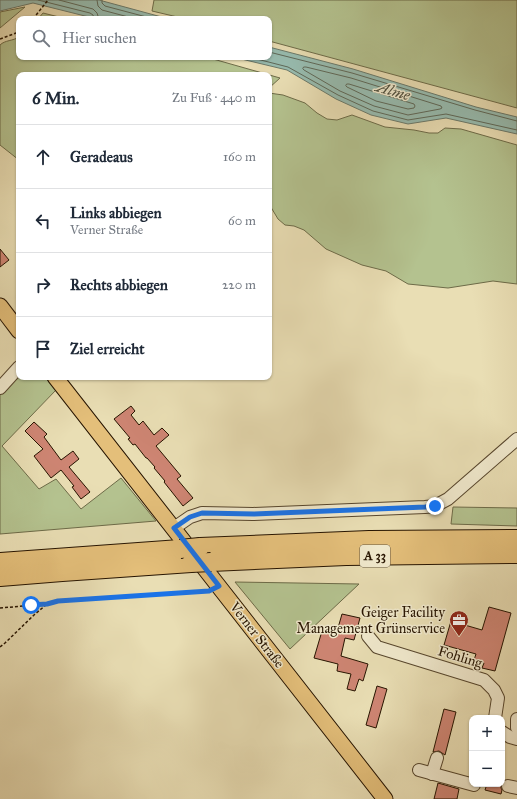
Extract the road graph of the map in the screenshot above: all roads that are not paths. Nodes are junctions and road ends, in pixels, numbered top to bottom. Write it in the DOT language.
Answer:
graph roads {
  1 [pos="0,306"];
  2 [pos="16,326"];
  3 [pos="16,371"];
  4 [pos="58,380"];
  5 [pos="0,388"];
  6 [pos="517,439"];
  7 [pos="174,528"];
  8 [pos="517,538"];
  9 [pos="517,554"];
  10 [pos="0,562"];
  11 [pos="0,577"];
  12 [pos="368,636"];
  13 [pos="495,715"];
  14 [pos="517,719"];
  15 [pos="517,728"];
  16 [pos="505,734"];
  17 [pos="517,738"];
  18 [pos="437,758"];
  19 [pos="419,770"];
  20 [pos="432,774"];
  21 [pos="469,784"];
  22 [pos="384,799"];
  1 -- 2 [label="main road"];
  3 -- 5 [label="street"];
  4 -- 7 [label="main road, Verner Straße"];
  6 -- 7 [label="street"];
  7 -- 22 [label="main road, Verner Straße"];
  8 -- 10 [label="highway, A 33, bridge"];
  9 -- 11 [label="highway, A 33, bridge"];
  12 -- 13 [label="street, Fohling"];
  14 -- 15 [label="street"];
  16 -- 17 [label="street"];
  18 -- 20 [label="street"];
  19 -- 20 [label="street"];
  20 -- 21 [label="street"];
}
